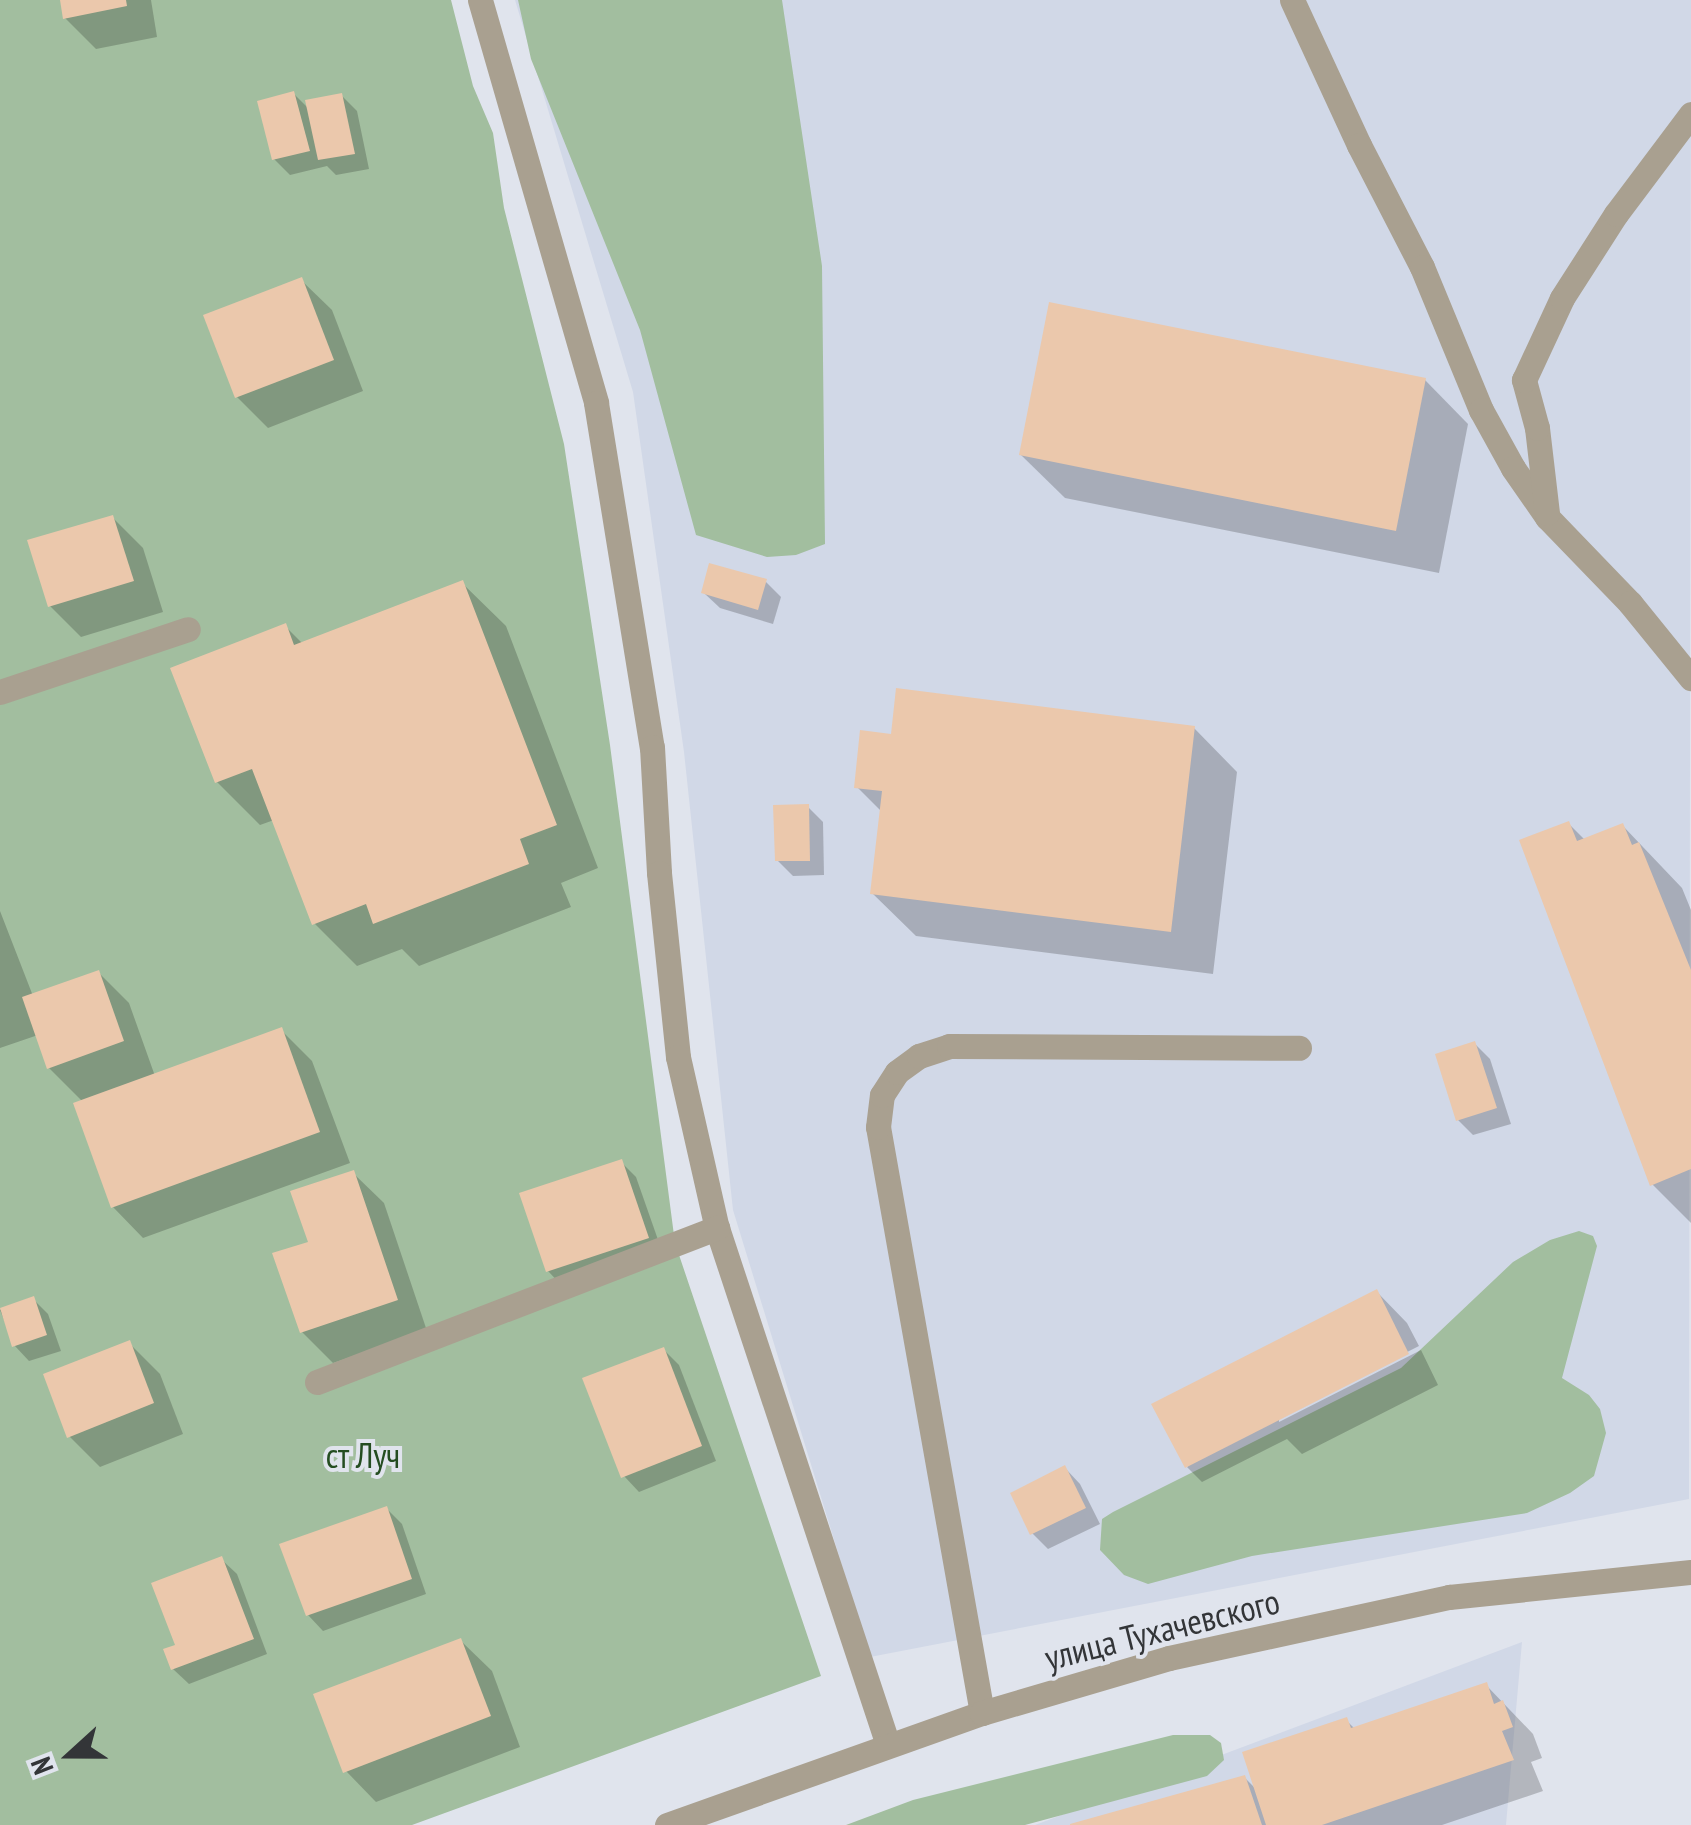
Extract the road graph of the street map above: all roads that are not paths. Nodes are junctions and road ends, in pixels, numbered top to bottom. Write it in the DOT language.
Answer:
graph roads {
  1 [pos="480,0"];
  2 [pos="1292,0"];
  3 [pos="1691,114"];
  4 [pos="1547,517"];
  5 [pos="188,630"];
  6 [pos="1691,678"];
  7 [pos="0,692"];
  8 [pos="1299,1048"];
  9 [pos="718,1228"];
  10 [pos="317,1382"];
  11 [pos="1691,1572"];
  12 [pos="982,1713"];
  13 [pos="888,1745"];
  14 [pos="666,1825"];
  1 -- 9 [label="street"];
  2 -- 4 [label="street"];
  3 -- 4 [label="street"];
  4 -- 6 [label="street"];
  5 -- 7 [label="street"];
  8 -- 12 [label="street"];
  9 -- 10 [label="street"];
  9 -- 13 [label="street"];
  11 -- 12 [label="street, улица Тухачевского"];
  12 -- 13 [label="street, улица Тухачевского"];
  13 -- 14 [label="street, улица Тухачевского"];
}
